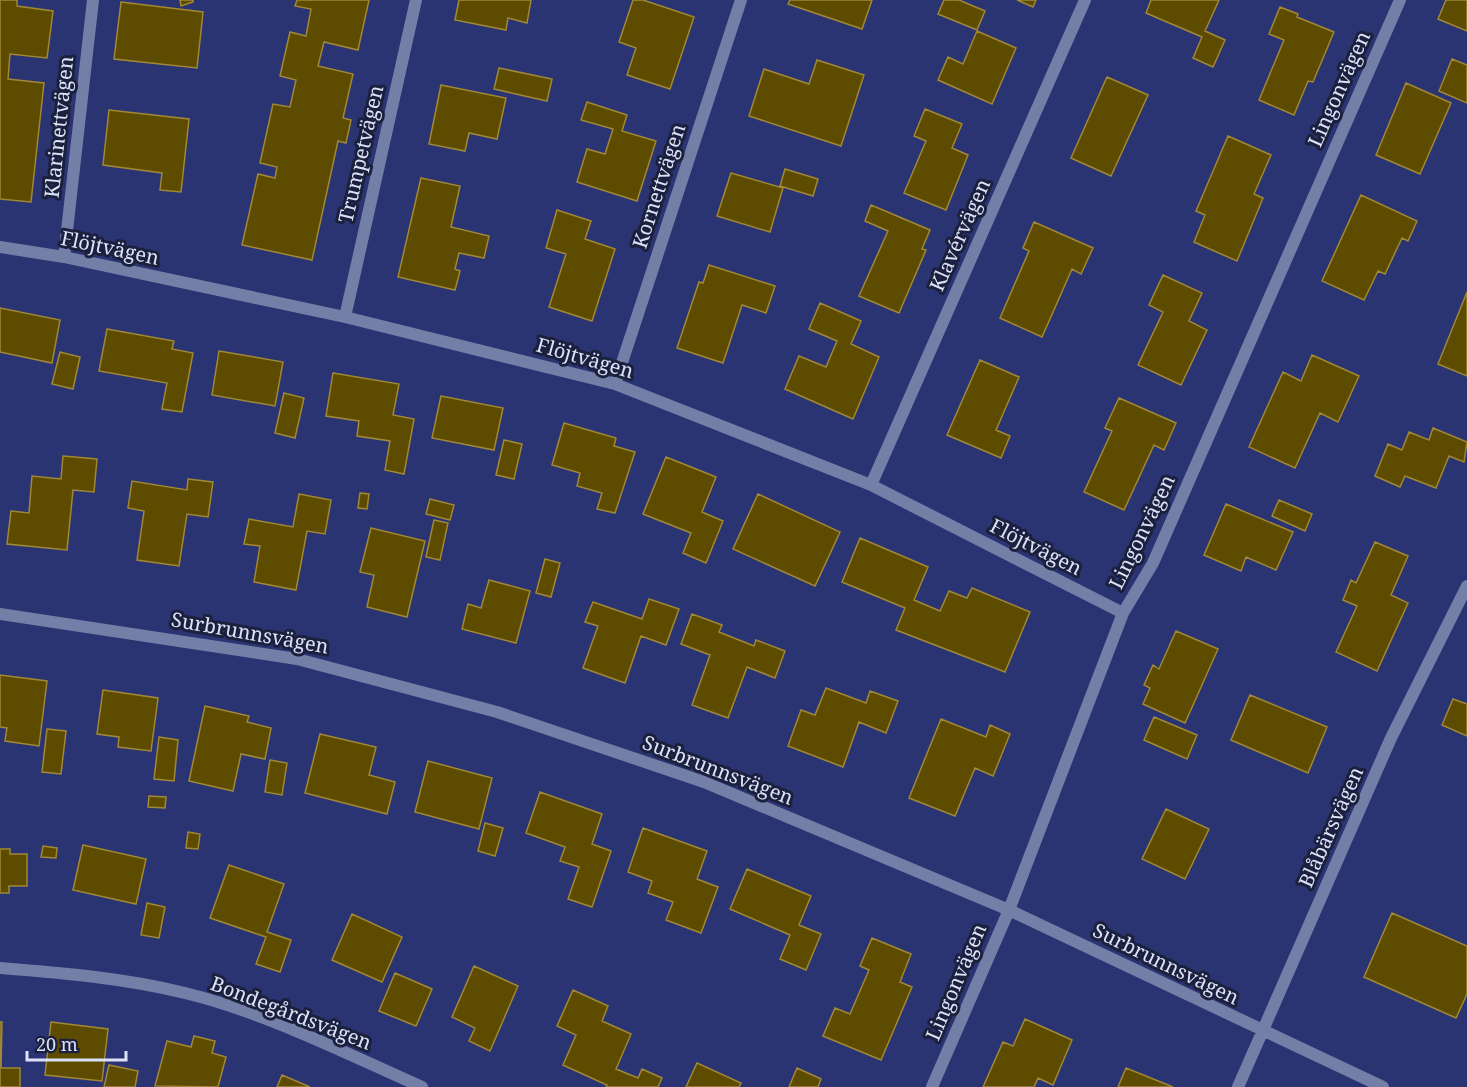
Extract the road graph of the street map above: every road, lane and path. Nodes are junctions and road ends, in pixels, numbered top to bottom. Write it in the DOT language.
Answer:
graph roads {
  1 [pos="93,0"];
  2 [pos="416,0"];
  3 [pos="741,0"];
  4 [pos="1085,0"];
  5 [pos="1400,0"];
  6 [pos="0,247"];
  7 [pos="64,257"];
  8 [pos="345,316"];
  9 [pos="615,384"];
  10 [pos="871,485"];
  11 [pos="1467,586"];
  12 [pos="1123,613"];
  13 [pos="0,614"];
  14 [pos="1009,910"];
  15 [pos="0,968"];
  16 [pos="1262,1032"];
  17 [pos="422,1087"];
  18 [pos="932,1087"];
  19 [pos="1238,1087"];
  20 [pos="1383,1087"];
  1 -- 7 [label="street, Klarinettvägen"];
  2 -- 8 [label="street, Trumpetvägen"];
  3 -- 9 [label="street, Kornettvägen"];
  4 -- 10 [label="street, Klavérvägen"];
  5 -- 12 [label="street, Lingonvägen"];
  6 -- 7 [label="street, Flöjtvägen"];
  7 -- 8 [label="street, Flöjtvägen"];
  8 -- 9 [label="street, Flöjtvägen"];
  9 -- 10 [label="street, Flöjtvägen"];
  10 -- 12 [label="street, Flöjtvägen"];
  11 -- 16 [label="street, Blåbärsvägen"];
  12 -- 14 [label="street, Lingonvägen"];
  13 -- 14 [label="street, Surbrunnsvägen"];
  14 -- 16 [label="street, Surbrunnsvägen"];
  14 -- 18 [label="street, Lingonvägen"];
  15 -- 17 [label="street, Bondegårdsvägen"];
  16 -- 19 [label="street, Blåbärsvägen"];
  16 -- 20 [label="street, Surbrunnsvägen"];
}
